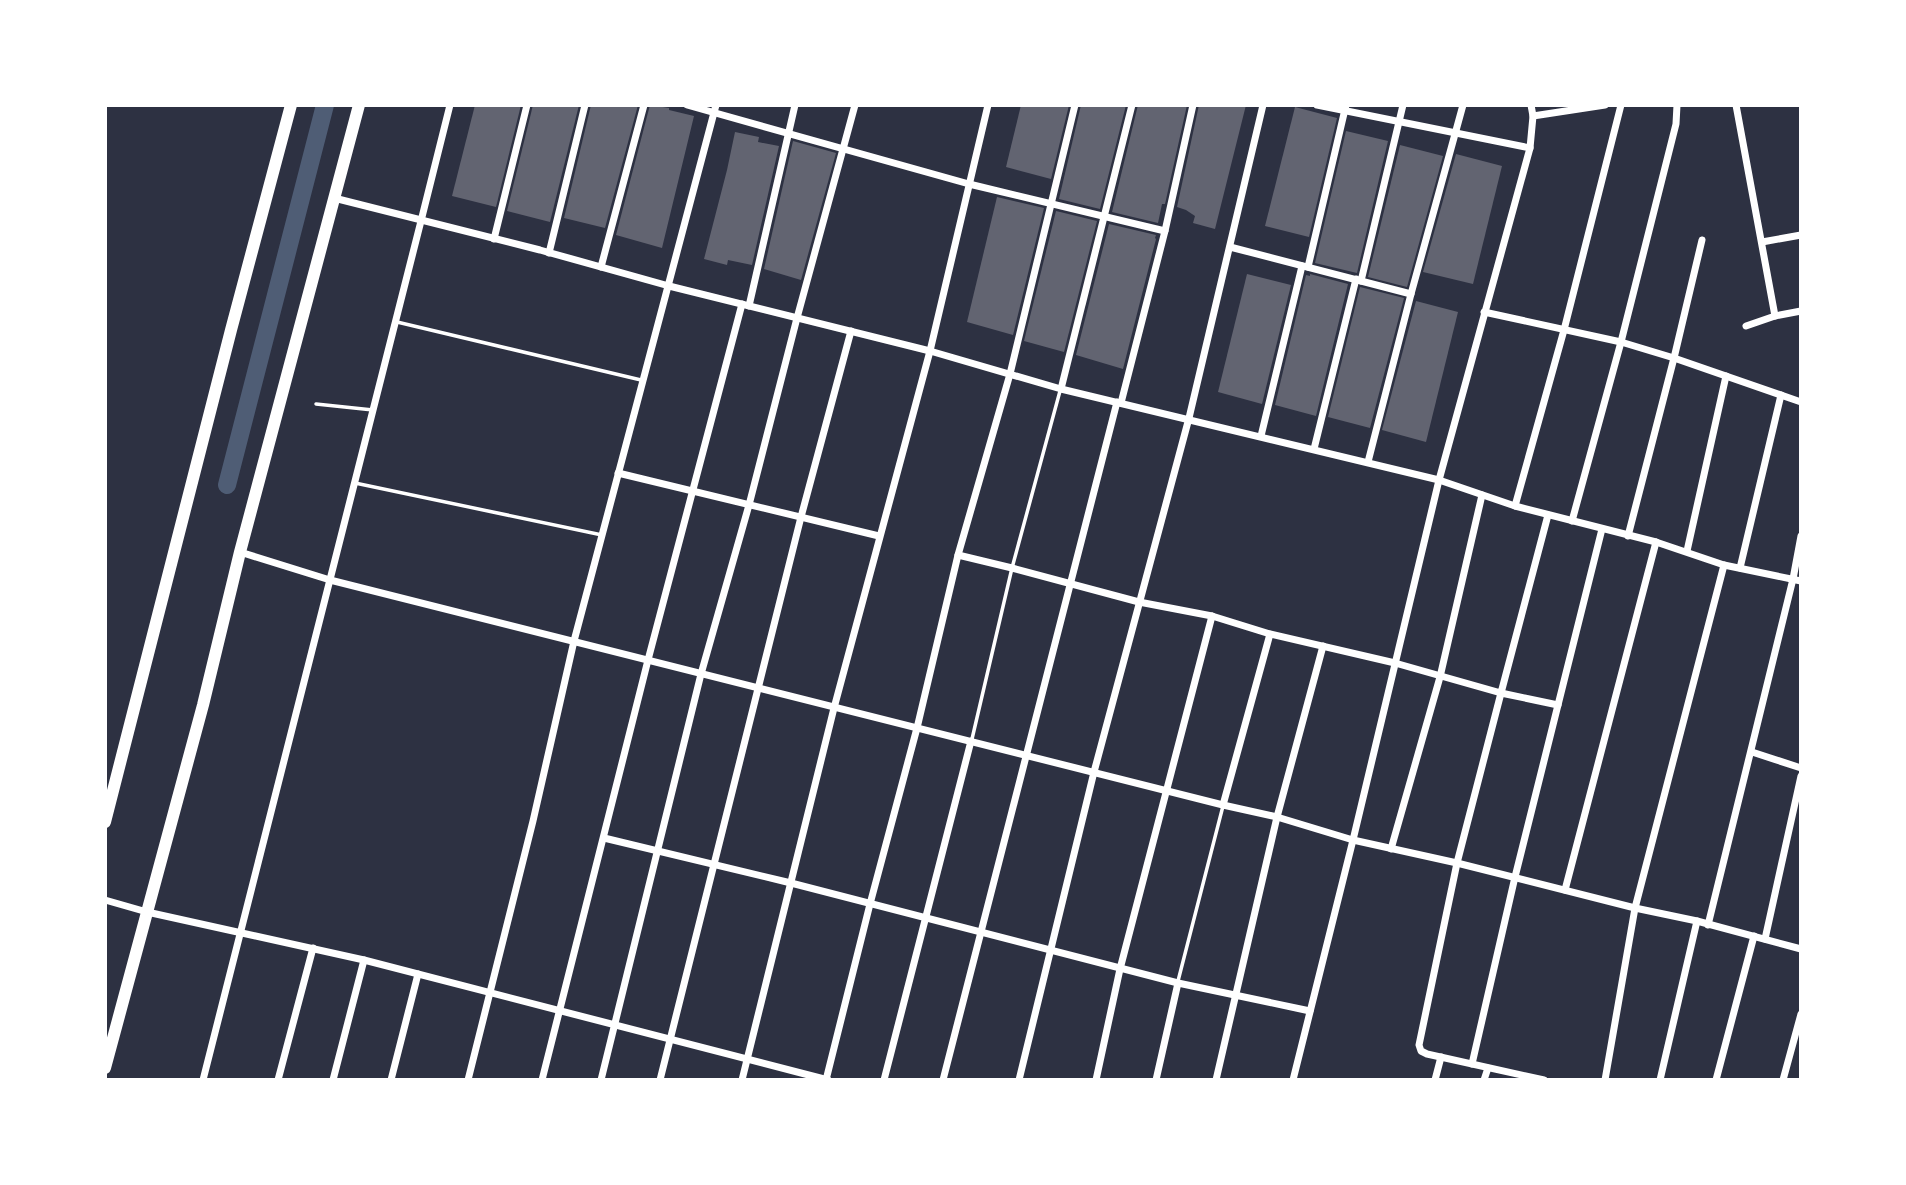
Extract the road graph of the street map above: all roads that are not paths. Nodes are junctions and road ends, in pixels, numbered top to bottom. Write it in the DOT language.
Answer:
graph roads {
  1 [pos="291,105"];
  2 [pos="359,105"];
  3 [pos="450,105"];
  4 [pos="527,105"];
  5 [pos="586,105"];
  6 [pos="644,105"];
  7 [pos="687,105"];
  8 [pos="795,105"];
  9 [pos="855,105"];
  10 [pos="988,105"];
  11 [pos="1075,105"];
  12 [pos="1132,105"];
  13 [pos="1193,105"];
  14 [pos="1264,105"];
  15 [pos="1317,105"];
  16 [pos="1403,105"];
  17 [pos="1463,105"];
  18 [pos="1531,105"];
  19 [pos="1605,105"];
  20 [pos="1621,105"];
  21 [pos="1677,105"];
  22 [pos="1736,105"];
  23 [pos="715,108"];
  24 [pos="1345,108"];
  25 [pos="1533,116"];
  26 [pos="1399,122"];
  27 [pos="1457,132"];
  28 [pos="788,133"];
  29 [pos="843,148"];
  30 [pos="1530,148"];
  31 [pos="969,184"];
  32 [pos="334,198"];
  33 [pos="1050,204"];
  34 [pos="1105,217"];
  35 [pos="421,221"];
  36 [pos="1165,231"];
  37 [pos="1801,235"];
  38 [pos="494,239"];
  39 [pos="1702,240"];
  40 [pos="1762,242"];
  41 [pos="1230,247"];
  42 [pos="549,253"];
  43 [pos="1305,266"];
  44 [pos="601,267"];
  45 [pos="1358,280"];
  46 [pos="669,286"];
  47 [pos="1411,294"];
  48 [pos="746,305"];
  49 [pos="1801,311"];
  50 [pos="1485,312"];
  51 [pos="1774,316"];
  52 [pos="797,318"];
  53 [pos="396,322"];
  54 [pos="1746,326"];
  55 [pos="1564,330"];
  56 [pos="851,331"];
  57 [pos="1621,342"];
  58 [pos="930,351"];
  59 [pos="1674,358"];
  60 [pos="1010,374"];
  61 [pos="1726,376"];
  62 [pos="643,381"];
  63 [pos="1061,389"];
  64 [pos="1781,396"];
  65 [pos="1119,402"];
  66 [pos="1801,402"];
  67 [pos="316,404"];
  68 [pos="373,410"];
  69 [pos="1189,418"];
  70 [pos="1261,436"];
  71 [pos="1314,449"];
  72 [pos="1368,463"];
  73 [pos="618,474"];
  74 [pos="1439,480"];
  75 [pos="355,482"];
  76 [pos="694,491"];
  77 [pos="1482,495"];
  78 [pos="749,505"];
  79 [pos="1515,506"];
  80 [pos="1548,515"];
  81 [pos="801,517"];
  82 [pos="1572,521"];
  83 [pos="1602,529"];
  84 [pos="602,535"];
  85 [pos="879,536"];
  86 [pos="1628,536"];
  87 [pos="1801,536"];
  88 [pos="1656,542"];
  89 [pos="1688,551"];
  90 [pos="240,552"];
  91 [pos="958,555"];
  92 [pos="1724,565"];
  93 [pos="1012,568"];
  94 [pos="1740,568"];
  95 [pos="330,579"];
  96 [pos="1797,580"];
  97 [pos="1069,583"];
  98 [pos="1139,602"];
  99 [pos="1212,616"];
  100 [pos="1270,634"];
  101 [pos="574,641"];
  102 [pos="1323,646"];
  103 [pos="648,660"];
  104 [pos="1395,663"];
  105 [pos="701,674"];
  106 [pos="1440,677"];
  107 [pos="758,688"];
  108 [pos="1501,693"];
  109 [pos="1558,705"];
  110 [pos="834,708"];
  111 [pos="917,728"];
  112 [pos="971,741"];
  113 [pos="1752,752"];
  114 [pos="1026,755"];
  115 [pos="1801,768"];
  116 [pos="1094,772"];
  117 [pos="1801,776"];
  118 [pos="1167,791"];
  119 [pos="1223,806"];
  120 [pos="1277,817"];
  121 [pos="105,822"];
  122 [pos="604,838"];
  123 [pos="1353,840"];
  124 [pos="1391,849"];
  125 [pos="658,851"];
  126 [pos="1457,863"];
  127 [pos="714,864"];
  128 [pos="1514,877"];
  129 [pos="791,883"];
  130 [pos="1565,890"];
  131 [pos="105,900"];
  132 [pos="870,904"];
  133 [pos="1635,908"];
  134 [pos="147,912"];
  135 [pos="926,918"];
  136 [pos="1697,921"];
  137 [pos="1708,925"];
  138 [pos="240,931"];
  139 [pos="981,933"];
  140 [pos="1754,936"];
  141 [pos="1765,939"];
  142 [pos="313,948"];
  143 [pos="1801,949"];
  144 [pos="1050,951"];
  145 [pos="364,960"];
  146 [pos="1120,969"];
  147 [pos="418,974"];
  148 [pos="1178,984"];
  149 [pos="491,993"];
  150 [pos="1236,996"];
  151 [pos="560,1010"];
  152 [pos="1310,1011"];
  153 [pos="1801,1014"];
  154 [pos="616,1025"];
  155 [pos="669,1038"];
  156 [pos="1441,1057"];
  157 [pos="747,1059"];
  158 [pos="1472,1064"];
  159 [pos="105,1068"];
  160 [pos="1488,1068"];
  161 [pos="203,1080"];
  162 [pos="278,1080"];
  163 [pos="334,1080"];
  164 [pos="391,1080"];
  165 [pos="468,1080"];
  166 [pos="542,1080"];
  167 [pos="601,1080"];
  168 [pos="660,1080"];
  169 [pos="742,1080"];
  170 [pos="827,1080"];
  171 [pos="884,1080"];
  172 [pos="943,1080"];
  173 [pos="1019,1080"];
  174 [pos="1096,1080"];
  175 [pos="1156,1080"];
  176 [pos="1216,1080"];
  177 [pos="1293,1080"];
  178 [pos="1435,1080"];
  179 [pos="1484,1080"];
  180 [pos="1544,1080"];
  181 [pos="1605,1080"];
  182 [pos="1660,1080"];
  183 [pos="1716,1080"];
  184 [pos="1783,1080"];
  1 -- 121 [label="main road"];
  2 -- 32 [label="main road"];
  3 -- 35 [label="street"];
  4 -- 38 [label="street"];
  5 -- 42 [label="street"];
  6 -- 44 [label="street"];
  7 -- 23 [label="street"];
  8 -- 28 [label="street"];
  9 -- 29 [label="street"];
  10 -- 31 [label="street"];
  11 -- 33 [label="street"];
  12 -- 34 [label="street"];
  13 -- 36 [label="street"];
  14 -- 41 [label="street"];
  15 -- 24 [label="street"];
  16 -- 26 [label="street"];
  17 -- 27 [label="street"];
  18 -- 25 [label="street"];
  19 -- 25 [label="street"];
  20 -- 55 [label="street"];
  21 -- 57 [label="street"];
  22 -- 40 [label="street"];
  23 -- 28 [label="street"];
  23 -- 46 [label="street"];
  24 -- 26 [label="street"];
  24 -- 43 [label="street"];
  25 -- 30 [label="street"];
  26 -- 27 [label="street"];
  26 -- 45 [label="street"];
  27 -- 30 [label="street"];
  27 -- 47 [label="street"];
  28 -- 29 [label="street"];
  28 -- 48 [label="street"];
  29 -- 31 [label="street"];
  29 -- 52 [label="street"];
  30 -- 50 [label="street"];
  31 -- 33 [label="street"];
  31 -- 58 [label="street"];
  32 -- 35 [label="street"];
  32 -- 90 [label="main road"];
  33 -- 34 [label="street"];
  33 -- 60 [label="street"];
  34 -- 36 [label="street"];
  34 -- 63 [label="street"];
  35 -- 38 [label="street"];
  35 -- 53 [label="street"];
  36 -- 65 [label="street"];
  37 -- 40 [label="street"];
  38 -- 42 [label="street"];
  39 -- 59 [label="street"];
  40 -- 51 [label="street"];
  41 -- 43 [label="street"];
  41 -- 69 [label="street"];
  42 -- 44 [label="street"];
  43 -- 45 [label="street"];
  43 -- 70 [label="street"];
  44 -- 46 [label="street"];
  45 -- 47 [label="street"];
  45 -- 71 [label="street"];
  46 -- 48 [label="street"];
  46 -- 62 [label="street"];
  47 -- 72 [label="street"];
  48 -- 52 [label="street"];
  48 -- 76 [label="street"];
  49 -- 51 [label="street"];
  50 -- 55 [label="street"];
  50 -- 74 [label="street"];
  51 -- 54 [label="street"];
  52 -- 56 [label="street"];
  52 -- 78 [label="street"];
  53 -- 62 [label="lane"];
  53 -- 68 [label="street"];
  55 -- 57 [label="street"];
  55 -- 79 [label="street"];
  56 -- 58 [label="street"];
  56 -- 81 [label="street"];
  57 -- 59 [label="street"];
  57 -- 82 [label="street"];
  58 -- 60 [label="street"];
  58 -- 85 [label="street"];
  59 -- 61 [label="street"];
  59 -- 86 [label="street"];
  60 -- 63 [label="street"];
  60 -- 91 [label="street"];
  61 -- 64 [label="street"];
  61 -- 89 [label="street"];
  62 -- 73 [label="street"];
  63 -- 65 [label="street"];
  63 -- 93 [label="lane"];
  64 -- 66 [label="street"];
  64 -- 94 [label="street"];
  65 -- 69 [label="street"];
  65 -- 97 [label="street"];
  67 -- 68 [label="lane"];
  68 -- 75 [label="street"];
  69 -- 70 [label="street"];
  69 -- 98 [label="street"];
  70 -- 71 [label="street"];
  71 -- 72 [label="street"];
  72 -- 74 [label="street"];
  73 -- 76 [label="street"];
  73 -- 84 [label="street"];
  74 -- 77 [label="street"];
  74 -- 104 [label="street"];
  75 -- 84 [label="lane"];
  75 -- 95 [label="street"];
  76 -- 78 [label="street"];
  76 -- 103 [label="street"];
  77 -- 79 [label="street"];
  77 -- 106 [label="street"];
  78 -- 81 [label="street"];
  78 -- 105 [label="street"];
  79 -- 80 [label="street"];
  80 -- 82 [label="street"];
  80 -- 108 [label="street"];
  81 -- 85 [label="street"];
  81 -- 107 [label="street"];
  82 -- 83 [label="street"];
  83 -- 86 [label="street"];
  83 -- 109 [label="street"];
  84 -- 101 [label="street"];
  85 -- 110 [label="street"];
  86 -- 88 [label="street"];
  87 -- 96 [label="street"];
  88 -- 89 [label="street"];
  88 -- 130 [label="street"];
  89 -- 92 [label="street"];
  90 -- 95 [label="street"];
  90 -- 134 [label="main road"];
  91 -- 93 [label="street"];
  91 -- 111 [label="street"];
  92 -- 94 [label="street"];
  92 -- 133 [label="street"];
  93 -- 97 [label="street"];
  93 -- 112 [label="lane"];
  94 -- 96 [label="street"];
  95 -- 101 [label="street"];
  95 -- 138 [label="street"];
  96 -- 113 [label="street"];
  97 -- 98 [label="street"];
  97 -- 114 [label="street"];
  98 -- 99 [label="street"];
  98 -- 116 [label="street"];
  99 -- 100 [label="street"];
  99 -- 118 [label="street"];
  100 -- 102 [label="street"];
  100 -- 119 [label="street"];
  101 -- 103 [label="street"];
  101 -- 149 [label="street"];
  102 -- 104 [label="street"];
  102 -- 120 [label="street"];
  103 -- 105 [label="street"];
  103 -- 122 [label="street"];
  104 -- 106 [label="street"];
  104 -- 123 [label="street"];
  105 -- 107 [label="street"];
  105 -- 125 [label="street"];
  106 -- 108 [label="street"];
  106 -- 124 [label="street"];
  107 -- 110 [label="street"];
  107 -- 127 [label="street"];
  108 -- 109 [label="street"];
  108 -- 126 [label="street"];
  109 -- 128 [label="street"];
  110 -- 111 [label="street"];
  110 -- 129 [label="street"];
  111 -- 112 [label="street"];
  111 -- 132 [label="street"];
  112 -- 114 [label="street"];
  112 -- 135 [label="street"];
  113 -- 115 [label="street"];
  113 -- 137 [label="street"];
  114 -- 116 [label="street"];
  114 -- 139 [label="street"];
  116 -- 118 [label="street"];
  116 -- 144 [label="street"];
  117 -- 141 [label="street"];
  118 -- 119 [label="street"];
  118 -- 146 [label="street"];
  119 -- 120 [label="street"];
  119 -- 148 [label="lane"];
  120 -- 123 [label="street"];
  120 -- 150 [label="street"];
  122 -- 125 [label="street"];
  122 -- 151 [label="street"];
  123 -- 124 [label="street"];
  123 -- 152 [label="street"];
  124 -- 126 [label="street"];
  125 -- 127 [label="street"];
  125 -- 154 [label="street"];
  126 -- 128 [label="street"];
  126 -- 156 [label="street"];
  127 -- 129 [label="street"];
  127 -- 155 [label="street"];
  128 -- 130 [label="street"];
  128 -- 158 [label="street"];
  129 -- 132 [label="street"];
  129 -- 157 [label="street"];
  130 -- 133 [label="street"];
  131 -- 134 [label="street"];
  132 -- 135 [label="street"];
  132 -- 170 [label="street"];
  133 -- 136 [label="street"];
  133 -- 181 [label="street"];
  134 -- 138 [label="street"];
  134 -- 159 [label="main road"];
  135 -- 139 [label="street"];
  135 -- 171 [label="street"];
  136 -- 137 [label="street"];
  136 -- 182 [label="street"];
  137 -- 140 [label="street"];
  138 -- 142 [label="street"];
  138 -- 161 [label="street"];
  139 -- 144 [label="street"];
  139 -- 172 [label="street"];
  140 -- 141 [label="street"];
  140 -- 183 [label="street"];
  141 -- 143 [label="street"];
  142 -- 145 [label="street"];
  142 -- 162 [label="street"];
  144 -- 146 [label="street"];
  144 -- 173 [label="street"];
  145 -- 147 [label="street"];
  145 -- 163 [label="street"];
  146 -- 148 [label="street"];
  146 -- 174 [label="street"];
  147 -- 149 [label="street"];
  147 -- 164 [label="street"];
  148 -- 150 [label="street"];
  148 -- 175 [label="street"];
  149 -- 151 [label="street"];
  149 -- 165 [label="street"];
  150 -- 152 [label="street"];
  150 -- 176 [label="street"];
  151 -- 154 [label="street"];
  151 -- 166 [label="street"];
  152 -- 177 [label="street"];
  153 -- 184 [label="street"];
  154 -- 155 [label="street"];
  154 -- 167 [label="street"];
  155 -- 157 [label="street"];
  155 -- 168 [label="street"];
  156 -- 158 [label="street"];
  156 -- 178 [label="street"];
  157 -- 169 [label="street"];
  157 -- 170 [label="street"];
  158 -- 160 [label="street"];
  160 -- 179 [label="street"];
  160 -- 180 [label="street"];
}
